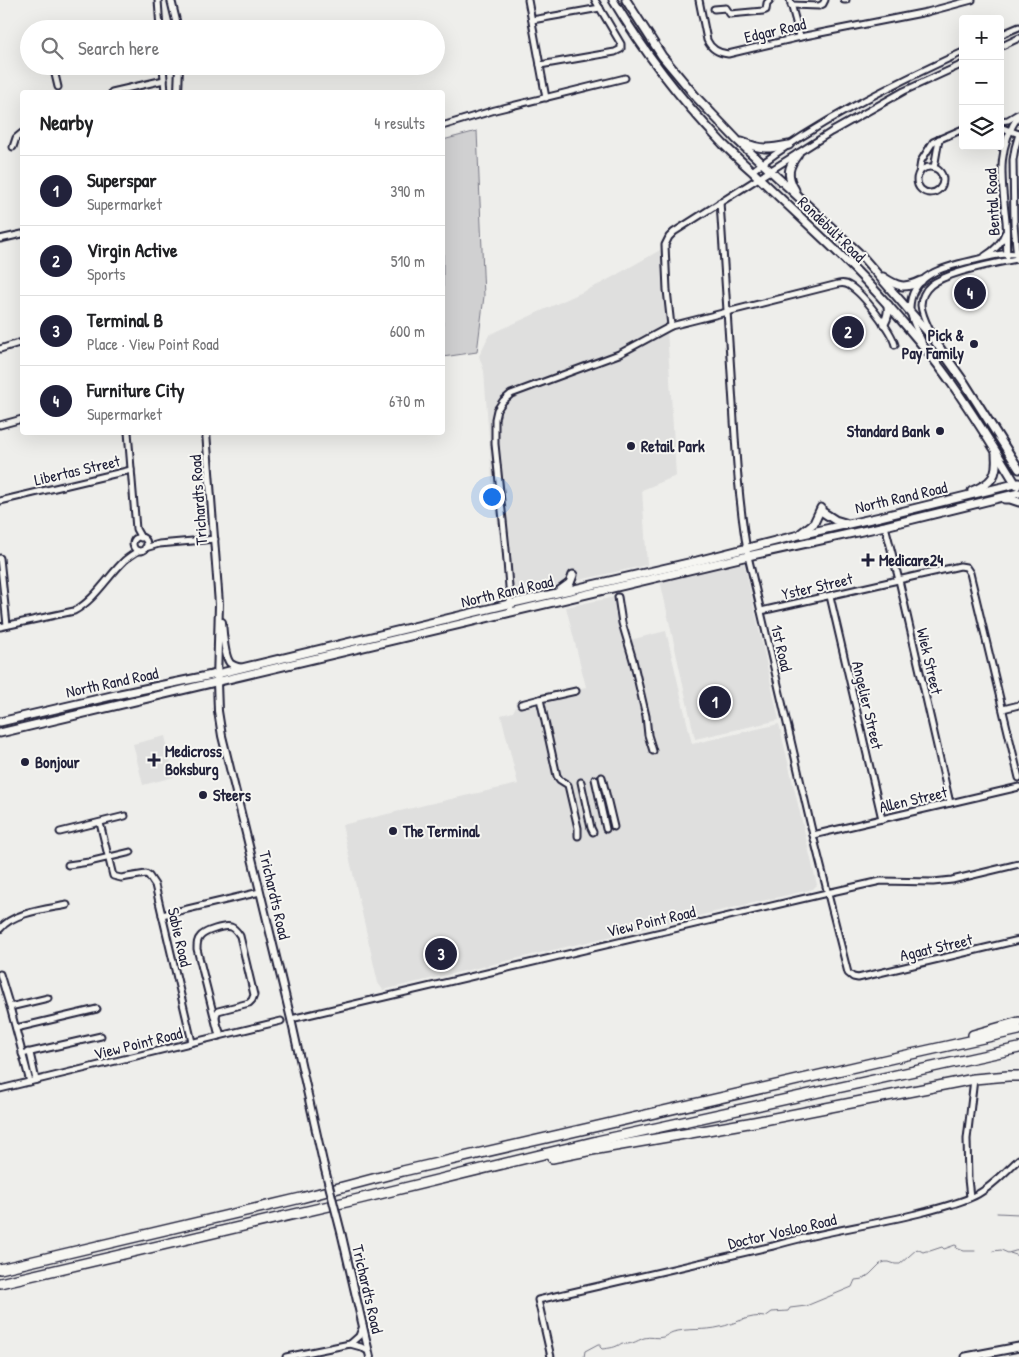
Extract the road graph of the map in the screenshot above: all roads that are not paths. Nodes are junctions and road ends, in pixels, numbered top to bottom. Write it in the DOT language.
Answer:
graph roads {
  1 [pos="158,0"];
  2 [pos="171,0"];
  3 [pos="528,0"];
  4 [pos="595,0"];
  5 [pos="613,0"];
  6 [pos="626,0"];
  7 [pos="699,0"];
  8 [pos="770,0"];
  9 [pos="825,0"];
  10 [pos="970,0"];
  11 [pos="790,2"];
  12 [pos="600,8"];
  13 [pos="714,10"];
  14 [pos="159,20"];
  15 [pos="176,20"];
  16 [pos="532,20"];
  17 [pos="1019,27"];
  18 [pos="1004,33"];
  19 [pos="800,37"];
  20 [pos="1019,38"];
  21 [pos="1004,44"];
  22 [pos="959,54"];
  23 [pos="540,65"];
  24 [pos="959,66"];
  25 [pos="55,75"];
  26 [pos="164,75"];
  27 [pos="179,75"];
  28 [pos="625,78"];
  29 [pos="164,80"];
  30 [pos="58,87"];
  31 [pos="121,90"];
  32 [pos="165,90"];
  33 [pos="178,90"];
  34 [pos="546,98"];
  35 [pos="1019,114"];
  36 [pos="1004,120"];
  37 [pos="445,125"];
  38 [pos="1004,129"];
  39 [pos="959,131"];
  40 [pos="1010,131"];
  41 [pos="1019,134"];
  42 [pos="20,135"];
  43 [pos="737,140"];
  44 [pos="939,140"];
  45 [pos="789,145"];
  46 [pos="14,147"];
  47 [pos="1002,150"];
  48 [pos="798,154"];
  49 [pos="1002,154"];
  50 [pos="762,164"];
  51 [pos="934,168"];
  52 [pos="752,171"];
  53 [pos="770,172"];
  54 [pos="918,174"];
  55 [pos="760,178"];
  56 [pos="800,197"];
  57 [pos="720,202"];
  58 [pos="1006,229"];
  59 [pos="20,234"];
  60 [pos="0,239"];
  61 [pos="1007,253"];
  62 [pos="1017,256"];
  63 [pos="983,258"];
  64 [pos="1008,261"];
  65 [pos="874,271"];
  66 [pos="921,281"];
  67 [pos="888,305"];
  68 [pos="728,311"];
  69 [pos="910,311"];
  70 [pos="884,324"];
  71 [pos="670,326"];
  72 [pos="932,337"];
  73 [pos="20,343"];
  74 [pos="895,345"];
  75 [pos="924,346"];
  76 [pos="0,349"];
  77 [pos="20,420"];
  78 [pos="0,425"];
  79 [pos="128,435"];
  80 [pos="206,435"];
  81 [pos="996,452"];
  82 [pos="1019,469"];
  83 [pos="131,470"];
  84 [pos="1018,485"];
  85 [pos="1019,493"];
  86 [pos="953,499"];
  87 [pos="998,499"];
  88 [pos="0,501"];
  89 [pos="1019,502"];
  90 [pos="849,523"];
  91 [pos="885,526"];
  92 [pos="799,535"];
  93 [pos="140,539"];
  94 [pos="215,539"];
  95 [pos="160,544"];
  96 [pos="133,545"];
  97 [pos="145,548"];
  98 [pos="746,548"];
  99 [pos="138,551"];
  100 [pos="748,556"];
  101 [pos="0,558"];
  102 [pos="125,560"];
  103 [pos="0,566"];
  104 [pos="573,575"];
  105 [pos="899,580"];
  106 [pos="1,584"];
  107 [pos="555,594"];
  108 [pos="830,596"];
  109 [pos="618,597"];
  110 [pos="2,602"];
  111 [pos="219,604"];
  112 [pos="510,604"];
  113 [pos="761,611"];
  114 [pos="511,612"];
  115 [pos="430,623"];
  116 [pos="7,625"];
  117 [pos="0,627"];
  118 [pos="435,630"];
  119 [pos="242,668"];
  120 [pos="217,674"];
  121 [pos="217,682"];
  122 [pos="576,691"];
  123 [pos="540,699"];
  124 [pos="521,704"];
  125 [pos="1019,705"];
  126 [pos="1002,709"];
  127 [pos="0,722"];
  128 [pos="0,733"];
  129 [pos="653,751"];
  130 [pos="602,777"];
  131 [pos="1019,778"];
  132 [pos="595,779"];
  133 [pos="581,782"];
  134 [pos="1019,787"];
  135 [pos="950,803"];
  136 [pos="125,816"];
  137 [pos="882,819"];
  138 [pos="100,823"];
  139 [pos="614,827"];
  140 [pos="606,829"];
  141 [pos="60,832"];
  142 [pos="593,832"];
  143 [pos="813,835"];
  144 [pos="578,836"];
  145 [pos="131,852"];
  146 [pos="108,857"];
  147 [pos="1019,864"];
  148 [pos="68,865"];
  149 [pos="260,892"];
  150 [pos="827,892"];
  151 [pos="67,905"];
  152 [pos="162,915"];
  153 [pos="0,929"];
  154 [pos="1019,940"];
  155 [pos="0,974"];
  156 [pos="858,978"];
  157 [pos="48,998"];
  158 [pos="10,1007"];
  159 [pos="97,1009"];
  160 [pos="291,1019"];
  161 [pos="281,1021"];
  162 [pos="1019,1022"];
  163 [pos="16,1028"];
  164 [pos="1019,1030"];
  165 [pos="220,1035"];
  166 [pos="101,1036"];
  167 [pos="192,1042"];
  168 [pos="1019,1048"];
  169 [pos="22,1051"];
  170 [pos="30,1052"];
  171 [pos="898,1056"];
  172 [pos="1019,1069"];
  173 [pos="1019,1076"];
  174 [pos="974,1079"];
  175 [pos="36,1080"];
  176 [pos="30,1082"];
  177 [pos="0,1088"];
  178 [pos="1019,1159"];
  179 [pos="970,1197"];
  180 [pos="359,1199"];
  181 [pos="0,1268"];
  182 [pos="0,1283"];
  183 [pos="363,1326"];
  184 [pos="350,1344"];
  185 [pos="1019,1348"];
  186 [pos="1019,1351"];
  187 [pos="369,1354"];
  188 [pos="286,1357"];
  189 [pos="551,1357"];
  190 [pos="966,1357"];
  191 [pos="979,1357"];
  1 -- 14 [label="street"];
  2 -- 15 [label="street"];
  3 -- 16 [label="street"];
  4 -- 12 [label="street"];
  5 -- 52 [label="main road, Rondebult Road"];
  6 -- 43 [label="main road, Rondebult Road"];
  7 -- 19 [label="street, Edgar Road"];
  8 -- 13 [label="street"];
  9 -- 11 [label="street"];
  10 -- 19 [label="street, Edgar Road"];
  11 -- 19 [label="street"];
  12 -- 16 [label="street"];
  12 -- 23 [label="street"];
  16 -- 23 [label="street"];
  17 -- 18 [label="street"];
  20 -- 21 [label="street"];
  22 -- 45 [label="street"];
  23 -- 34 [label="street"];
  24 -- 48 [label="street"];
  25 -- 30 [label="street"];
  26 -- 29 [label="street"];
  27 -- 33 [label="street"];
  28 -- 34 [label="street"];
  29 -- 31 [label="street"];
  29 -- 32 [label="street"];
  34 -- 37 [label="street"];
  35 -- 36 [label="street"];
  35 -- 40 [label="street, Bental Road"];
  38 -- 40 [label="street"];
  39 -- 44 [label="street"];
  40 -- 41 [label="street"];
  40 -- 49 [label="street, Bental Road"];
  41 -- 62 [label="street, Bental Road"];
  42 -- 46 [label="street"];
  43 -- 45 [label="main road"];
  43 -- 50 [label="main road, Rondebult Road"];
  44 -- 51 [label="street"];
  44 -- 54 [label="street"];
  45 -- 50 [label="street"];
  47 -- 49 [label="street"];
  48 -- 53 [label="street"];
  48 -- 56 [label="main road"];
  49 -- 58 [label="street, Bental Road"];
  50 -- 52 [label="street"];
  50 -- 53 [label="main road, Rondebult Road"];
  51 -- 54 [label="street"];
  51 -- 54 [label="street"];
  52 -- 55 [label="main road, Rondebult Road"];
  53 -- 55 [label="street"];
  53 -- 56 [label="main road, Rondebult Road"];
  55 -- 57 [label="street"];
  55 -- 67 [label="main road, Rondebult Road"];
  56 -- 65 [label="main road, Rondebult Road"];
  57 -- 68 [label="street, 1st Road"];
  57 -- 71 [label="street"];
  58 -- 61 [label="street, Bental Road"];
  58 -- 63 [label="street"];
  59 -- 60 [label="street"];
  61 -- 62 [label="street"];
  61 -- 63 [label="street"];
  61 -- 64 [label="street, Bental Road"];
  62 -- 64 [label="street"];
  63 -- 66 [label="street"];
  64 -- 72 [label="street"];
  65 -- 66 [label="main road"];
  65 -- 69 [label="main road, Rondebult Road"];
  66 -- 69 [label="street"];
  67 -- 70 [label="main road"];
  67 -- 75 [label="main road, Rondebult Road"];
  68 -- 70 [label="street"];
  68 -- 71 [label="street"];
  68 -- 98 [label="street, 1st Road"];
  69 -- 72 [label="main road, Rondebult Road"];
  69 -- 75 [label="street"];
  70 -- 74 [label="street"];
  71 -- 112 [label="street"];
  72 -- 82 [label="main road, Rondebult Road"];
  73 -- 76 [label="street"];
  75 -- 81 [label="main road, Rondebult Road"];
  77 -- 78 [label="street"];
  79 -- 83 [label="street"];
  80 -- 94 [label="street, Trichardts Road"];
  81 -- 84 [label="main road, Rondebult Road"];
  81 -- 86 [label="main road"];
  83 -- 88 [label="street, Libertas Street"];
  83 -- 93 [label="street"];
  84 -- 86 [label="main road, North Rand Road"];
  85 -- 87 [label="main road, North Rand Road"];
  86 -- 90 [label="main road, North Rand Road"];
  87 -- 89 [label="main road"];
  87 -- 91 [label="main road, North Rand Road"];
  90 -- 92 [label="main road, North Rand Road"];
  90 -- 92 [label="main road"];
  91 -- 100 [label="main road, North Rand Road"];
  91 -- 105 [label="street, Wiek Street"];
  92 -- 98 [label="main road, North Rand Road"];
  93 -- 95 [label="street"];
  93 -- 96 [label="street"];
  93 -- 97 [label="street"];
  94 -- 95 [label="street"];
  94 -- 111 [label="street, Trichardts Road"];
  95 -- 97 [label="street"];
  96 -- 99 [label="street"];
  96 -- 102 [label="street"];
  97 -- 99 [label="street"];
  98 -- 100 [label="street, 1st Road"];
  98 -- 107 [label="main road, North Rand Road"];
  99 -- 102 [label="street"];
  100 -- 113 [label="street, 1st Road"];
  100 -- 114 [label="main road, North Rand Road"];
  101 -- 103 [label="street"];
  102 -- 116 [label="street"];
  103 -- 106 [label="street"];
  104 -- 107 [label="main road"];
  105 -- 108 [label="street, Yster Street"];
  105 -- 126 [label="street, Yster Street"];
  105 -- 135 [label="street, Wiek Street"];
  106 -- 110 [label="street"];
  107 -- 112 [label="main road, North Rand Road"];
  108 -- 113 [label="street, Yster Street"];
  108 -- 137 [label="street, Angelier Street"];
  109 -- 129 [label="street"];
  110 -- 116 [label="street"];
  111 -- 119 [label="street"];
  111 -- 120 [label="street, Trichardts Road"];
  112 -- 114 [label="street"];
  112 -- 115 [label="main road, North Rand Road"];
  113 -- 143 [label="street, 1st Road"];
  114 -- 118 [label="main road, North Rand Road"];
  115 -- 118 [label="main road"];
  115 -- 119 [label="main road, North Rand Road"];
  116 -- 117 [label="street"];
  118 -- 121 [label="main road, North Rand Road"];
  119 -- 120 [label="main road, North Rand Road"];
  120 -- 121 [label="street, Trichardts Road"];
  120 -- 127 [label="main road, North Rand Road"];
  121 -- 128 [label="main road, North Rand Road"];
  121 -- 149 [label="street, Trichardts Road"];
  122 -- 123 [label="street"];
  123 -- 124 [label="street"];
  123 -- 144 [label="street"];
  125 -- 126 [label="street"];
  126 -- 131 [label="street"];
  130 -- 139 [label="street"];
  132 -- 140 [label="street"];
  133 -- 142 [label="street"];
  134 -- 135 [label="street, Allen Street"];
  135 -- 137 [label="street, Allen Street"];
  136 -- 138 [label="street"];
  137 -- 143 [label="street, Allen Street"];
  138 -- 141 [label="street"];
  138 -- 146 [label="street"];
  143 -- 150 [label="street, 1st Road"];
  145 -- 146 [label="street"];
  146 -- 148 [label="street"];
  146 -- 152 [label="street, Sabie Road"];
  147 -- 150 [label="street, View Point Road"];
  149 -- 152 [label="street"];
  149 -- 160 [label="street, Trichardts Road"];
  150 -- 156 [label="street, 1st Road"];
  150 -- 160 [label="street, View Point Road"];
  151 -- 153 [label="street"];
  152 -- 167 [label="street, Sabie Road"];
  154 -- 156 [label="street, Agaat Street"];
  155 -- 158 [label="street"];
  157 -- 158 [label="street"];
  158 -- 163 [label="street"];
  159 -- 163 [label="street"];
  160 -- 183 [label="street, Trichardts Road, bridge"];
  161 -- 165 [label="street, View Point Road"];
  162 -- 171 [label="highway"];
  163 -- 169 [label="street"];
  164 -- 171 [label="highway"];
  165 -- 165 [label="street"];
  165 -- 167 [label="street, View Point Road"];
  166 -- 170 [label="street"];
  167 -- 175 [label="street, View Point Road"];
  168 -- 180 [label="highway"];
  169 -- 170 [label="street"];
  169 -- 176 [label="street"];
  170 -- 175 [label="street"];
  171 -- 181 [label="highway"];
  172 -- 174 [label="highway"];
  173 -- 174 [label="highway"];
  174 -- 179 [label="street"];
  174 -- 180 [label="highway"];
  175 -- 176 [label="street, View Point Road"];
  176 -- 177 [label="street, View Point Road"];
  178 -- 179 [label="street, Doctor Vosloo Road"];
  179 -- 189 [label="street, Doctor Vosloo Road"];
  180 -- 182 [label="highway"];
  183 -- 184 [label="street"];
  183 -- 187 [label="street, Trichardts Road"];
  184 -- 187 [label="street"];
  184 -- 188 [label="street"];
  185 -- 190 [label="main road"];
  186 -- 191 [label="main road"];
}
